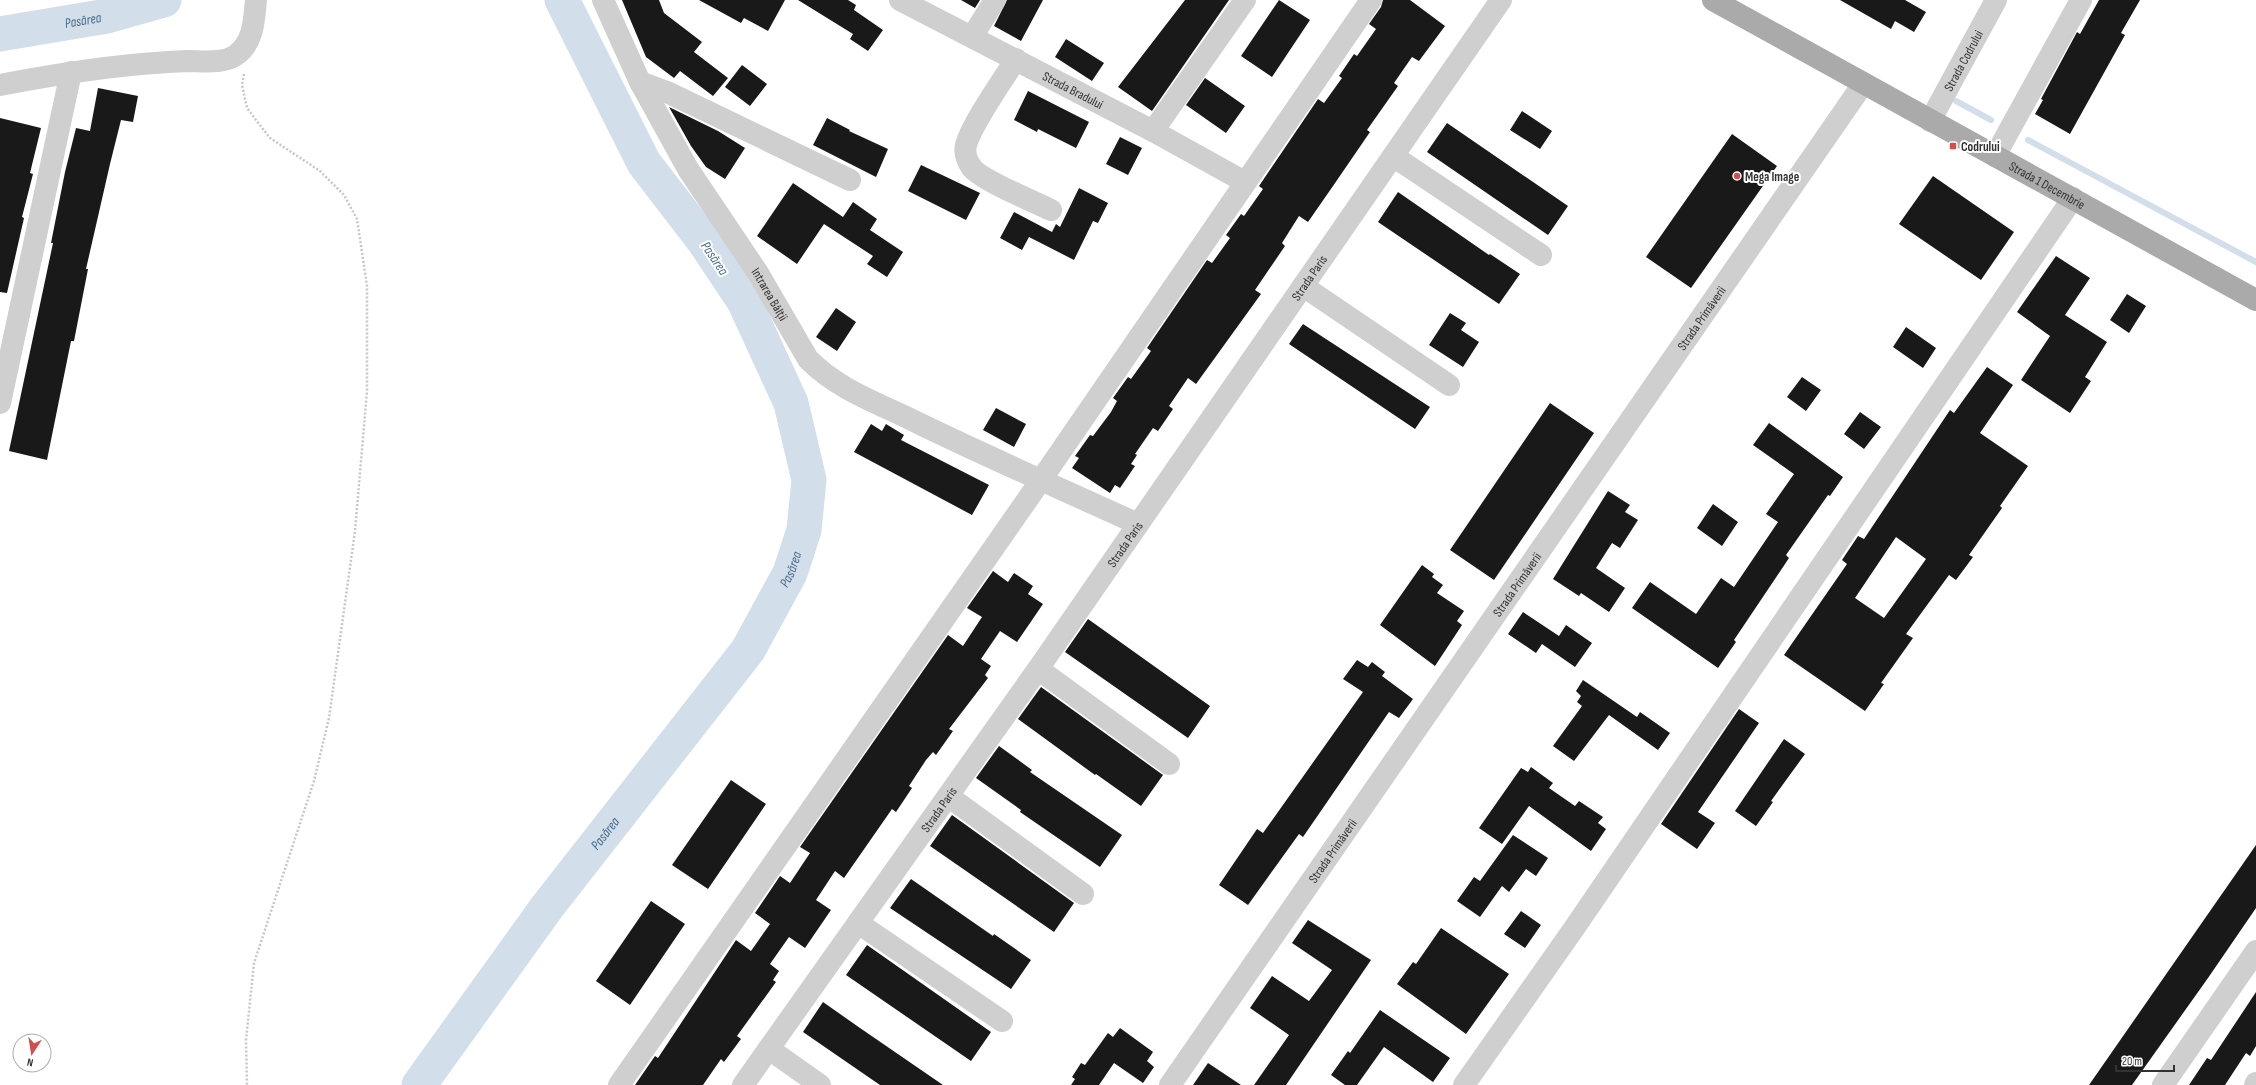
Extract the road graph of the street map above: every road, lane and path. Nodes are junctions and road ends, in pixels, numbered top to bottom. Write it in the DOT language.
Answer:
graph roads {
  1 [pos="603,0"];
  2 [pos="900,0"];
  3 [pos="995,0"];
  4 [pos="1245,0"];
  5 [pos="1371,0"];
  6 [pos="1501,0"];
  7 [pos="1713,0"];
  8 [pos="1996,0"];
  9 [pos="2082,0"];
  10 [pos="256,1"];
  11 [pos="972,37"];
  12 [pos="1016,59"];
  13 [pos="244,71"];
  14 [pos="70,72"];
  15 [pos="640,82"];
  16 [pos="1863,84"];
  17 [pos="0,85"];
  18 [pos="1930,121"];
  19 [pos="1154,130"];
  20 [pos="1393,156"];
  21 [pos="1995,156"];
  22 [pos="850,180"];
  23 [pos="1245,182"];
  24 [pos="2073,198"];
  25 [pos="1051,210"];
  26 [pos="1541,255"];
  27 [pos="1303,286"];
  28 [pos="2256,300"];
  29 [pos="1449,386"];
  30 [pos="0,403"];
  31 [pos="1041,480"];
  32 [pos="1138,524"];
  33 [pos="1038,669"];
  34 [pos="1169,764"];
  35 [pos="948,796"];
  36 [pos="1083,894"];
  37 [pos="858,923"];
  38 [pos="2256,950"];
  39 [pos="1002,1021"];
  40 [pos="769,1049"];
  41 [pos="247,1085"];
  42 [pos="619,1085"];
  43 [pos="743,1085"];
  44 [pos="820,1085"];
  45 [pos="1170,1085"];
  46 [pos="1464,1085"];
  47 [pos="2163,1085"];
  1 -- 15 [label="street, Intrarea Bălții"];
  2 -- 11 [label="street, Strada Bradului"];
  3 -- 11 [label="street"];
  4 -- 19 [label="street"];
  5 -- 23 [label="street"];
  6 -- 20 [label="street, Strada Paris"];
  7 -- 16 [label="main road, Strada 1 Decembrie"];
  8 -- 18 [label="street, Strada Codrului"];
  9 -- 21 [label="street"];
  10 -- 14 [label="street"];
  11 -- 12 [label="street, Strada Bradului"];
  12 -- 19 [label="street, Strada Bradului"];
  12 -- 25 [label="street"];
  13 -- 41 [label="path"];
  14 -- 17 [label="street"];
  14 -- 30 [label="street"];
  15 -- 22 [label="street"];
  15 -- 31 [label="street, Intrarea Bălții"];
  16 -- 18 [label="main road, Strada 1 Decembrie"];
  16 -- 45 [label="street, Strada Primăverii"];
  18 -- 21 [label="main road, Strada 1 Decembrie"];
  19 -- 23 [label="street, Strada Bradului"];
  20 -- 26 [label="street"];
  20 -- 27 [label="street, Strada Paris"];
  21 -- 24 [label="main road, Strada 1 Decembrie"];
  23 -- 31 [label="street"];
  24 -- 28 [label="main road, Strada 1 Decembrie"];
  24 -- 46 [label="street"];
  27 -- 29 [label="street"];
  27 -- 32 [label="street, Strada Paris"];
  31 -- 32 [label="street, Intrarea Bălții"];
  31 -- 42 [label="street"];
  32 -- 33 [label="street, Strada Paris"];
  33 -- 34 [label="street"];
  33 -- 35 [label="street, Strada Paris"];
  35 -- 36 [label="street"];
  35 -- 37 [label="street, Strada Paris"];
  37 -- 39 [label="street"];
  37 -- 40 [label="street, Strada Paris"];
  38 -- 47 [label="street"];
  40 -- 43 [label="street, Strada Paris"];
  40 -- 44 [label="street"];
}
